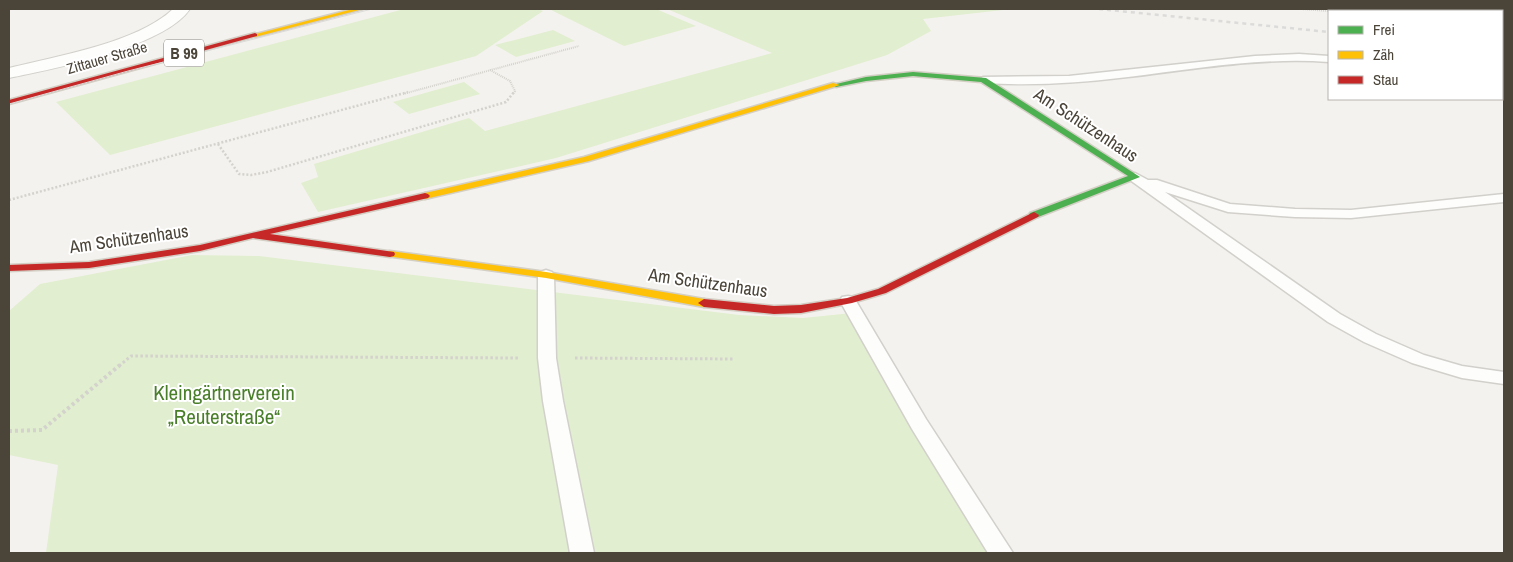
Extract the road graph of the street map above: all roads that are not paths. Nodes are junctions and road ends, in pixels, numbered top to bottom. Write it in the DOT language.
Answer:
graph roads {
  1 [pos="182,9"];
  2 [pos="360,9"];
  3 [pos="1328,59"];
  4 [pos="9,73"];
  5 [pos="983,80"];
  6 [pos="9,102"];
  7 [pos="1134,177"];
  8 [pos="1504,198"];
  9 [pos="253,236"];
  10 [pos="9,268"];
  11 [pos="546,275"];
  12 [pos="848,301"];
  13 [pos="1504,378"];
  14 [pos="582,553"];
  15 [pos="1001,553"];
  1 -- 4 [label="street"];
  2 -- 6 [label="street, Zittauer Straße / B 99"];
  3 -- 5 [label="lane"];
  5 -- 7 [label="street, Am Schützenhaus"];
  5 -- 9 [label="street, Am Schützenhaus"];
  7 -- 8 [label="lane"];
  7 -- 12 [label="street, Am Schützenhaus"];
  7 -- 13 [label="lane"];
  9 -- 10 [label="street, Am Schützenhaus"];
  9 -- 11 [label="street, Am Schützenhaus"];
  11 -- 12 [label="street, Am Schützenhaus"];
  11 -- 14 [label="lane"];
  12 -- 15 [label="lane"];
}
